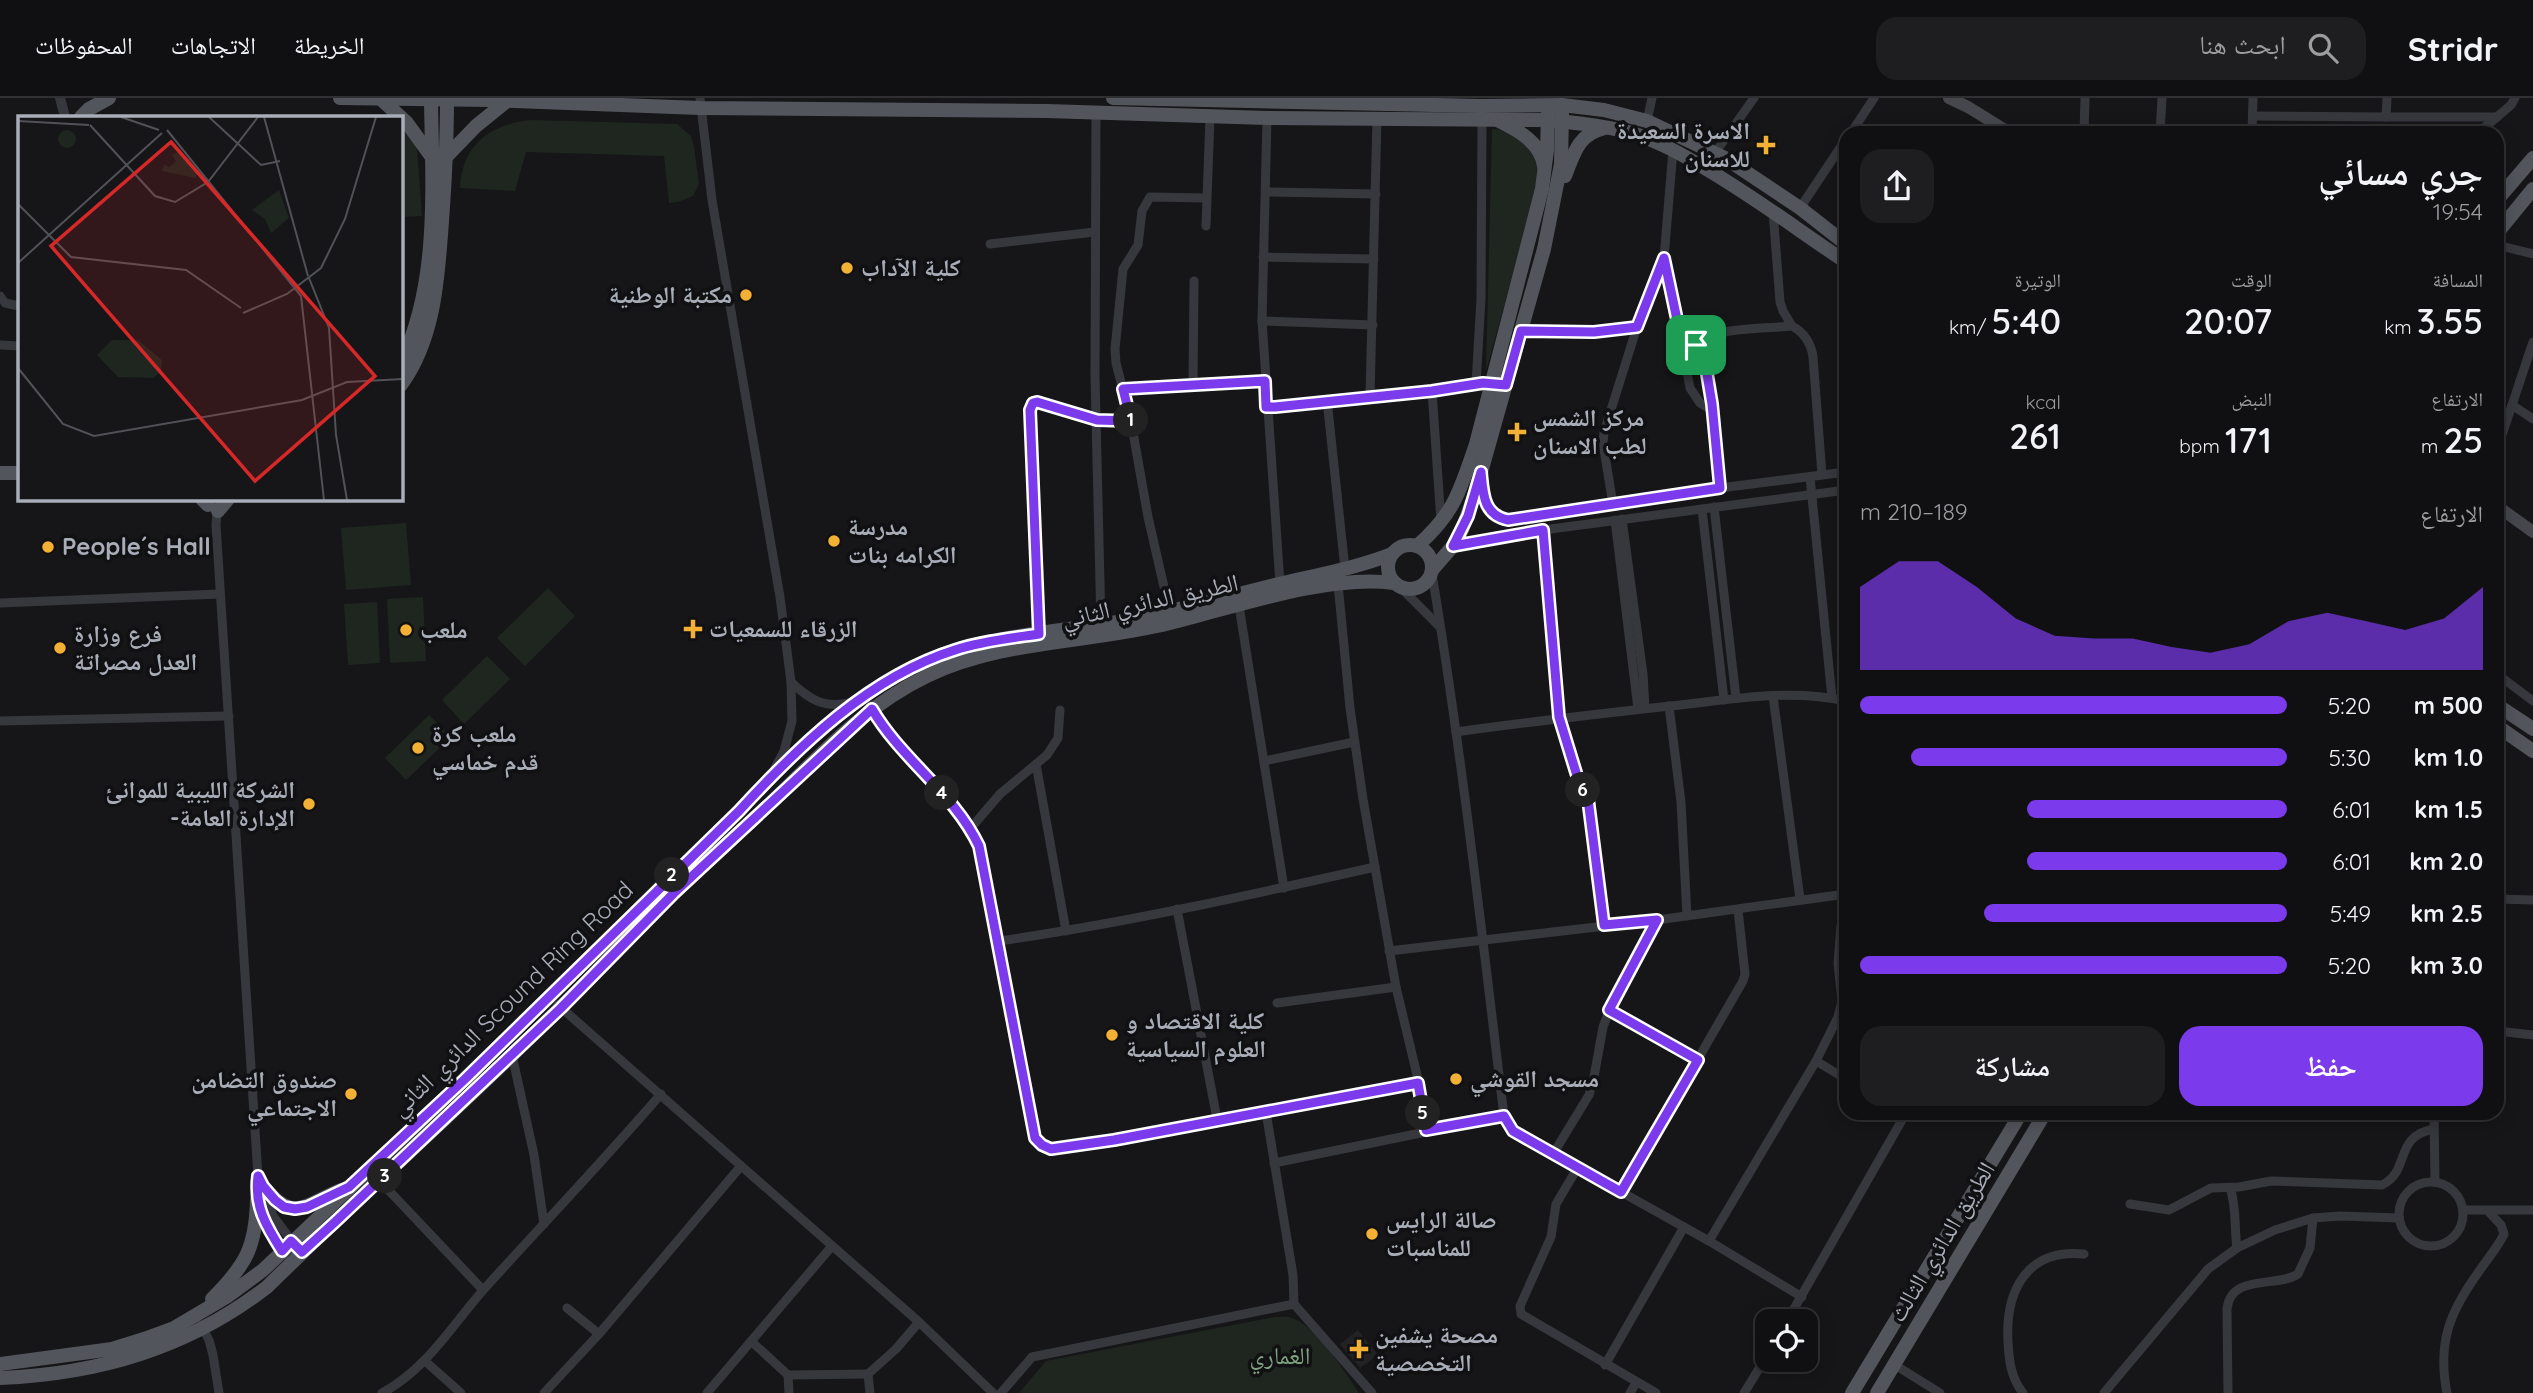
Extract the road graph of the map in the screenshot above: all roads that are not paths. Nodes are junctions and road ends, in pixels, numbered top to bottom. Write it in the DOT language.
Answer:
graph roads {
  1 [pos="60,98"];
  2 [pos="109,98"];
  3 [pos="340,98"];
  4 [pos="1113,98"];
  5 [pos="1652,98"];
  6 [pos="1754,98"];
  7 [pos="1874,98"];
  8 [pos="1948,98"];
  9 [pos="2085,98"];
  10 [pos="2162,98"];
  11 [pos="2253,98"];
  12 [pos="2387,98"];
  13 [pos="2515,98"];
  14 [pos="381,99"];
  15 [pos="431,99"];
  16 [pos="447,99"];
  17 [pos="1254,100"];
  18 [pos="1318,100"];
  19 [pos="507,101"];
  20 [pos="1555,101"];
  21 [pos="700,103"];
  22 [pos="1481,108"];
  23 [pos="1096,112"];
  24 [pos="65,116"];
  25 [pos="82,116"];
  26 [pos="399,116"];
  27 [pos="2253,116"];
  28 [pos="1210,117"];
  29 [pos="2386,117"];
  30 [pos="2497,117"];
  31 [pos="402,118"];
  32 [pos="1267,118"];
  33 [pos="1377,118"];
  34 [pos="1497,120"];
  35 [pos="1555,121"];
  36 [pos="1647,121"];
  37 [pos="1855,126"];
  38 [pos="1988,126"];
  39 [pos="2084,126"];
  40 [pos="2160,126"];
  41 [pos="2252,126"];
  42 [pos="2486,126"];
  43 [pos="1609,127"];
  44 [pos="1673,150"];
  45 [pos="1839,150"];
  46 [pos="1715,152"];
  47 [pos="431,156"];
  48 [pos="447,156"];
  49 [pos="2533,158"];
  50 [pos="1545,174"];
  51 [pos="2533,189"];
  52 [pos="1266,192"];
  53 [pos="2504,192"];
  54 [pos="1376,194"];
  55 [pos="1556,197"];
  56 [pos="1206,198"];
  57 [pos="1800,208"];
  58 [pos="1773,211"];
  59 [pos="2504,224"];
  60 [pos="1206,226"];
  61 [pos="1095,232"];
  62 [pos="1839,239"];
  63 [pos="990,244"];
  64 [pos="2504,247"];
  65 [pos="2533,254"];
  66 [pos="1264,257"];
  67 [pos="1839,257"];
  68 [pos="1664,258"];
  69 [pos="1374,259"];
  70 [pos="1195,281"];
  71 [pos="0,296"];
  72 [pos="18,306"];
  73 [pos="1262,321"];
  74 [pos="1373,325"];
  75 [pos="1793,326"];
  76 [pos="1637,327"];
  77 [pos="1096,328"];
  78 [pos="1116,329"];
  79 [pos="1679,329"];
  80 [pos="1521,331"];
  81 [pos="2533,342"];
  82 [pos="0,345"];
  83 [pos="1696,345"];
  84 [pos="18,346"];
  85 [pos="402,361"];
  86 [pos="1265,381"];
  87 [pos="402,383"];
  88 [pos="1483,383"];
  89 [pos="1193,385"];
  90 [pos="1506,385"];
  91 [pos="1123,389"];
  92 [pos="1432,391"];
  93 [pos="1370,396"];
  94 [pos="1327,400"];
  95 [pos="2512,405"];
  96 [pos="1266,407"];
  97 [pos="1713,411"];
  98 [pos="2533,419"];
  99 [pos="1097,420"];
  100 [pos="1131,421"];
  101 [pos="2504,429"];
  102 [pos="1481,472"];
  103 [pos="0,473"];
  104 [pos="18,473"];
  105 [pos="1839,473"];
  106 [pos="1822,475"];
  107 [pos="1810,477"];
  108 [pos="0,482"];
  109 [pos="18,482"];
  110 [pos="1720,488"];
  111 [pos="1839,491"];
  112 [pos="1811,495"];
  113 [pos="1614,505"];
  114 [pos="211,506"];
  115 [pos="1714,507"];
  116 [pos="1702,509"];
  117 [pos="2504,511"];
  118 [pos="1619,520"];
  119 [pos="1441,523"];
  120 [pos="1543,530"];
  121 [pos="2533,532"];
  122 [pos="1416,546"];
  123 [pos="1453,546"];
  124 [pos="1392,554"];
  125 [pos="1345,569"];
  126 [pos="1433,572"];
  127 [pos="1280,584"];
  128 [pos="1338,584"];
  129 [pos="1397,585"];
  130 [pos="220,594"];
  131 [pos="0,603"];
  132 [pos="1239,606"];
  133 [pos="1170,613"];
  134 [pos="1101,625"];
  135 [pos="1439,626"];
  136 [pos="1039,634"];
  137 [pos="2504,679"];
  138 [pos="791,682"];
  139 [pos="868,693"];
  140 [pos="1773,695"];
  141 [pos="1736,698"];
  142 [pos="1832,698"];
  143 [pos="1724,700"];
  144 [pos="1839,700"];
  145 [pos="2533,701"];
  146 [pos="855,702"];
  147 [pos="1669,706"];
  148 [pos="872,709"];
  149 [pos="1642,709"];
  150 [pos="1060,710"];
  151 [pos="2504,710"];
  152 [pos="229,716"];
  153 [pos="1559,717"];
  154 [pos="0,721"];
  155 [pos="824,729"];
  156 [pos="2533,729"];
  157 [pos="2504,731"];
  158 [pos="1456,732"];
  159 [pos="1354,742"];
  160 [pos="2533,751"];
  161 [pos="1264,761"];
  162 [pos="1036,764"];
  163 [pos="770,777"];
  164 [pos="739,811"];
  165 [pos="750,822"];
  166 [pos="970,828"];
  167 [pos="1375,867"];
  168 [pos="1284,888"];
  169 [pos="1839,895"];
  170 [pos="2504,899"];
  171 [pos="1800,900"];
  172 [pos="2533,900"];
  173 [pos="1177,909"];
  174 [pos="1738,910"];
  175 [pos="1688,916"];
  176 [pos="1657,920"];
  177 [pos="1604,925"];
  178 [pos="1066,931"];
  179 [pos="999,941"];
  180 [pos="1482,941"];
  181 [pos="1839,944"];
  182 [pos="1389,950"];
  183 [pos="1839,974"];
  184 [pos="1396,987"];
  185 [pos="549,997"];
  186 [pos="1277,1003"];
  187 [pos="561,1008"];
  188 [pos="1609,1010"];
  189 [pos="1839,1014"];
  190 [pos="2504,1032"];
  191 [pos="2533,1035"];
  192 [pos="512,1055"];
  193 [pos="1698,1060"];
  194 [pos="1816,1061"];
  195 [pos="1839,1075"];
  196 [pos="1418,1083"];
  197 [pos="661,1094"];
  198 [pos="1266,1112"];
  199 [pos="1504,1116"];
  200 [pos="1217,1119"];
  201 [pos="1901,1120"];
  202 [pos="2017,1120"];
  203 [pos="2041,1120"];
  204 [pos="2434,1120"];
  205 [pos="2434,1129"];
  206 [pos="1426,1130"];
  207 [pos="1553,1154"];
  208 [pos="1274,1163"];
  209 [pos="741,1166"];
  210 [pos="1578,1167"];
  211 [pos="369,1168"];
  212 [pos="380,1180"];
  213 [pos="2435,1182"];
  214 [pos="259,1187"];
  215 [pos="349,1187"];
  216 [pos="2230,1188"];
  217 [pos="1621,1192"];
  218 [pos="2130,1204"];
  219 [pos="2463,1210"];
  220 [pos="2533,1210"];
  221 [pos="2488,1211"];
  222 [pos="2313,1218"];
  223 [pos="2399,1218"];
  224 [pos="544,1224"];
  225 [pos="1684,1227"];
  226 [pos="1709,1241"];
  227 [pos="832,1246"];
  228 [pos="2237,1248"];
  229 [pos="288,1252"];
  230 [pos="2084,1254"];
  231 [pos="483,1290"];
  232 [pos="1802,1297"];
  233 [pos="1294,1304"];
  234 [pos="567,1308"];
  235 [pos="1903,1308"];
  236 [pos="1794,1309"];
  237 [pos="197,1314"];
  238 [pos="1922,1319"];
  239 [pos="919,1322"];
  240 [pos="202,1330"];
  241 [pos="599,1334"];
  242 [pos="752,1342"];
  243 [pos="425,1361"];
  244 [pos="0,1364"];
  245 [pos="1895,1364"];
  246 [pos="1605,1365"];
  247 [pos="1757,1372"];
  248 [pos="868,1374"];
  249 [pos="788,1375"];
  250 [pos="0,1378"];
  251 [pos="1636,1383"];
  252 [pos="219,1393"];
  253 [pos="382,1393"];
  254 [pos="461,1393"];
  255 [pos="544,1393"];
  256 [pos="707,1393"];
  257 [pos="789,1393"];
  258 [pos="870,1393"];
  259 [pos="993,1393"];
  260 [pos="1001,1393"];
  261 [pos="1372,1393"];
  262 [pos="1630,1393"];
  263 [pos="1656,1393"];
  264 [pos="1744,1393"];
  265 [pos="1852,1393"];
  266 [pos="1877,1393"];
  267 [pos="1940,1393"];
  268 [pos="2023,1393"];
  269 [pos="2104,1393"];
  270 [pos="2228,1393"];
  271 [pos="2447,1393"];
  1 -- 24 [label="street"];
  2 -- 25 [label="main road"];
  3 -- 14 [label="main road"];
  4 -- 17 [label="main road"];
  5 -- 36 [label="street"];
  6 -- 46 [label="street"];
  7 -- 37 [label="street"];
  8 -- 38 [label="main road"];
  9 -- 39 [label="street"];
  10 -- 40 [label="street"];
  11 -- 27 [label="street"];
  12 -- 29 [label="street"];
  13 -- 30 [label="street"];
  14 -- 15 [label="main road"];
  14 -- 26 [label="main road"];
  15 -- 16 [label="main road"];
  15 -- 47 [label="main road"];
  16 -- 19 [label="main road"];
  16 -- 48 [label="main road"];
  17 -- 18 [label="main road"];
  18 -- 22 [label="main road"];
  19 -- 21 [label="main road"];
  19 -- 48 [label="main road"];
  20 -- 22 [label="main road"];
  20 -- 35 [label="main road"];
  20 -- 36 [label="main road"];
  21 -- 23 [label="main road"];
  21 -- 138 [label="street"];
  22 -- 33 [label="main road"];
  22 -- 34 [label="main road"];
  22 -- 88 [label="street"];
  23 -- 28 [label="main road"];
  23 -- 61 [label="street"];
  27 -- 29 [label="street"];
  27 -- 41 [label="street"];
  28 -- 32 [label="main road"];
  28 -- 56 [label="street"];
  29 -- 30 [label="street"];
  30 -- 42 [label="street"];
  31 -- 47 [label="main road"];
  32 -- 33 [label="main road"];
  32 -- 52 [label="street"];
  33 -- 54 [label="street"];
  34 -- 35 [label="main road"];
  34 -- 50 [label="main road"];
  35 -- 43 [label="main road"];
  35 -- 50 [label="main road"];
  35 -- 55 [label="main road"];
  36 -- 46 [label="main road"];
  43 -- 44 [label="main road"];
  43 -- 55 [label="main road"];
  44 -- 58 [label="main road"];
  44 -- 68 [label="street"];
  45 -- 57 [label="street"];
  46 -- 57 [label="main road"];
  47 -- 85 [label="main road"];
  48 -- 87 [label="main road"];
  49 -- 53 [label="main road"];
  50 -- 88 [label="main road"];
  51 -- 59 [label="main road"];
  52 -- 54 [label="street"];
  52 -- 66 [label="street"];
  54 -- 69 [label="street"];
  55 -- 80 [label="main road"];
  56 -- 60 [label="street"];
  56 -- 78 [label="street"];
  57 -- 62 [label="main road"];
  58 -- 67 [label="main road"];
  58 -- 75 [label="street"];
  61 -- 63 [label="street"];
  61 -- 77 [label="street"];
  64 -- 65 [label="street"];
  66 -- 69 [label="street"];
  66 -- 73 [label="street"];
  68 -- 76 [label="street"];
  68 -- 79 [label="street"];
  69 -- 74 [label="street"];
  70 -- 89 [label="street"];
  71 -- 72 [label="street"];
  73 -- 74 [label="street"];
  73 -- 86 [label="street"];
  74 -- 93 [label="street"];
  75 -- 83 [label="street"];
  75 -- 106 [label="street"];
  76 -- 80 [label="street"];
  76 -- 113 [label="street"];
  77 -- 78 [label="street"];
  77 -- 99 [label="street"];
  78 -- 91 [label="street"];
  79 -- 83 [label="street"];
  79 -- 97 [label="street"];
  80 -- 90 [label="main road"];
  81 -- 95 [label="street"];
  82 -- 84 [label="street"];
  83 -- 97 [label="street"];
  86 -- 89 [label="street"];
  86 -- 96 [label="street"];
  88 -- 90 [label="street"];
  88 -- 92 [label="street"];
  88 -- 119 [label="main road"];
  89 -- 91 [label="street"];
  90 -- 102 [label="main road"];
  91 -- 100 [label="street"];
  92 -- 93 [label="street"];
  92 -- 119 [label="street"];
  93 -- 94 [label="street"];
  94 -- 96 [label="street"];
  94 -- 125 [label="street"];
  95 -- 98 [label="street"];
  95 -- 101 [label="street"];
  96 -- 127 [label="street"];
  97 -- 110 [label="street"];
  99 -- 100 [label="street"];
  99 -- 134 [label="street"];
  99 -- 136 [label="street"];
  100 -- 133 [label="street"];
  102 -- 113 [label="street"];
  102 -- 123 [label="main road"];
  103 -- 104 [label="main road"];
  105 -- 106 [label="street"];
  106 -- 107 [label="street"];
  107 -- 110 [label="street"];
  107 -- 112 [label="street"];
  108 -- 109 [label="main road"];
  110 -- 113 [label="street"];
  111 -- 112 [label="street"];
  112 -- 115 [label="street"];
  112 -- 142 [label="street"];
  114 -- 130 [label="street"];
  115 -- 116 [label="street"];
  115 -- 141 [label="street"];
  116 -- 118 [label="street"];
  116 -- 143 [label="street"];
  117 -- 121 [label="main road"];
  118 -- 120 [label="street"];
  118 -- 149 [label="street"];
  119 -- 122 [label="main road"];
  120 -- 123 [label="street"];
  120 -- 153 [label="street"];
  122 -- 124 [label="main road"];
  122 -- 126 [label="main road"];
  123 -- 126 [label="main road"];
  124 -- 125 [label="main road, الطريق الدائري الثاني"];
  124 -- 129 [label="main road"];
  125 -- 127 [label="main road, الطريق الدائري الثاني"];
  126 -- 129 [label="main road"];
  126 -- 135 [label="street"];
  127 -- 133 [label="main road, الطريق الدائري الثاني"];
  128 -- 129 [label="main road, الطريق الدائري الثاني"];
  128 -- 132 [label="main road, الطريق الدائري الثاني"];
  128 -- 159 [label="street"];
  129 -- 135 [label="street"];
  130 -- 131 [label="street"];
  130 -- 152 [label="street"];
  132 -- 148 [label="main road, الطريق الدائري الثاني"];
  132 -- 161 [label="street"];
  133 -- 134 [label="main road, الطريق الدائري الثاني"];
  134 -- 136 [label="main road, الطريق الدائري الثاني"];
  135 -- 158 [label="street"];
  136 -- 139 [label="main road, الطريق الدائري الثاني"];
  137 -- 145 [label="street"];
  138 -- 146 [label="street"];
  138 -- 163 [label="street"];
  139 -- 146 [label="main road, الطريق الدائري الثاني"];
  139 -- 148 [label="street"];
  140 -- 141 [label="street"];
  140 -- 142 [label="street"];
  140 -- 171 [label="street"];
  141 -- 143 [label="street"];
  142 -- 144 [label="street"];
  143 -- 147 [label="street"];
  146 -- 155 [label="main road, الطريق الدائري الثاني"];
  147 -- 149 [label="street"];
  147 -- 175 [label="street"];
  148 -- 165 [label="main road, الطريق الدائري الثاني"];
  148 -- 166 [label="street"];
  149 -- 153 [label="street"];
  150 -- 162 [label="street"];
  151 -- 156 [label="main road"];
  152 -- 154 [label="street"];
  152 -- 214 [label="street"];
  153 -- 158 [label="street"];
  153 -- 177 [label="street"];
  155 -- 163 [label="main road, الدائري الثاني Scound Ring Road"];
  157 -- 160 [label="main road"];
  158 -- 180 [label="street"];
  159 -- 161 [label="street"];
  159 -- 167 [label="street"];
  161 -- 168 [label="street"];
  162 -- 166 [label="street"];
  162 -- 178 [label="street"];
  163 -- 164 [label="main road, الدائري الثاني Scound Ring Road"];
  164 -- 165 [label="main road"];
  164 -- 185 [label="main road, الدائري الثاني Scound Ring Road"];
  165 -- 187 [label="main road, الطريق الدائري الثاني"];
  166 -- 179 [label="street"];
  167 -- 168 [label="street"];
  167 -- 182 [label="street"];
  168 -- 173 [label="street"];
  169 -- 171 [label="street"];
  170 -- 172 [label="street"];
  171 -- 174 [label="street"];
  173 -- 178 [label="street"];
  173 -- 200 [label="street"];
  174 -- 175 [label="street"];
  174 -- 193 [label="street"];
  175 -- 176 [label="street"];
  176 -- 177 [label="street"];
  176 -- 188 [label="street"];
  177 -- 180 [label="street"];
  178 -- 179 [label="street"];
  179 -- 200 [label="street"];
  180 -- 182 [label="street"];
  180 -- 199 [label="street"];
  181 -- 183 [label="street"];
  182 -- 184 [label="street"];
  184 -- 186 [label="street"];
  184 -- 196 [label="street"];
  185 -- 187 [label="street"];
  185 -- 211 [label="main road, الدائري الثاني Scound Ring Road"];
  187 -- 192 [label="main road, الطريق الدائري الثاني"];
  187 -- 197 [label="street"];
  188 -- 193 [label="street"];
  188 -- 207 [label="street"];
  189 -- 194 [label="street"];
  190 -- 191 [label="street"];
  192 -- 212 [label="main road, الطريق الدائري الثاني"];
  192 -- 224 [label="street"];
  193 -- 217 [label="street"];
  194 -- 195 [label="street"];
  194 -- 226 [label="street"];
  196 -- 198 [label="street"];
  196 -- 206 [label="street"];
  197 -- 209 [label="street"];
  197 -- 224 [label="street"];
  198 -- 200 [label="street"];
  198 -- 208 [label="street"];
  199 -- 206 [label="street"];
  199 -- 207 [label="street"];
  201 -- 232 [label="street"];
  202 -- 235 [label="main road, الطريق الدائري الثالث"];
  203 -- 238 [label="main road, الطريق الدائري الثالث"];
  204 -- 205 [label="street"];
  205 -- 213 [label="street"];
  205 -- 216 [label="street"];
  206 -- 208 [label="street"];
  207 -- 210 [label="street"];
  208 -- 233 [label="street"];
  209 -- 227 [label="street"];
  209 -- 241 [label="street"];
  210 -- 217 [label="street"];
  210 -- 246 [label="street"];
  211 -- 212 [label="street"];
  211 -- 215 [label="main road, الدائري الثاني Scound Ring Road"];
  212 -- 229 [label="main road, الطريق الدائري الثاني"];
  212 -- 231 [label="street"];
  213 -- 219 [label="street"];
  213 -- 223 [label="street"];
  214 -- 215 [label="main road"];
  214 -- 229 [label="street"];
  214 -- 237 [label="main road"];
  215 -- 229 [label="main road, الدائري الثاني Scound Ring Road"];
  216 -- 218 [label="street"];
  216 -- 228 [label="street"];
  217 -- 225 [label="street"];
  219 -- 221 [label="street"];
  219 -- 223 [label="street"];
  220 -- 221 [label="street"];
  221 -- 271 [label="street"];
  222 -- 223 [label="street"];
  222 -- 228 [label="street"];
  222 -- 270 [label="street"];
  224 -- 231 [label="street"];
  225 -- 226 [label="street"];
  225 -- 246 [label="street"];
  226 -- 232 [label="street"];
  227 -- 239 [label="street"];
  227 -- 242 [label="street"];
  228 -- 269 [label="street"];
  229 -- 237 [label="main road"];
  229 -- 240 [label="main road"];
  230 -- 268 [label="street"];
  231 -- 243 [label="street"];
  232 -- 236 [label="street"];
  233 -- 260 [label="street"];
  233 -- 261 [label="street"];
  234 -- 241 [label="street"];
  235 -- 238 [label="main road"];
  235 -- 265 [label="main road, الطريق الدائري الثالث"];
  237 -- 240 [label="street"];
  237 -- 244 [label="main road"];
  238 -- 245 [label="main road, الطريق الدائري الثالث"];
  239 -- 248 [label="street"];
  239 -- 259 [label="street"];
  240 -- 250 [label="main road"];
  240 -- 252 [label="street"];
  241 -- 255 [label="street"];
  242 -- 249 [label="street"];
  242 -- 256 [label="street"];
  243 -- 253 [label="street"];
  243 -- 254 [label="street"];
  245 -- 266 [label="main road, الطريق الدائري الثالث"];
  245 -- 267 [label="street"];
  246 -- 251 [label="street"];
  247 -- 264 [label="street"];
  248 -- 249 [label="street"];
  248 -- 258 [label="street"];
  249 -- 257 [label="street"];
  251 -- 262 [label="street"];
  251 -- 263 [label="street"];
}
